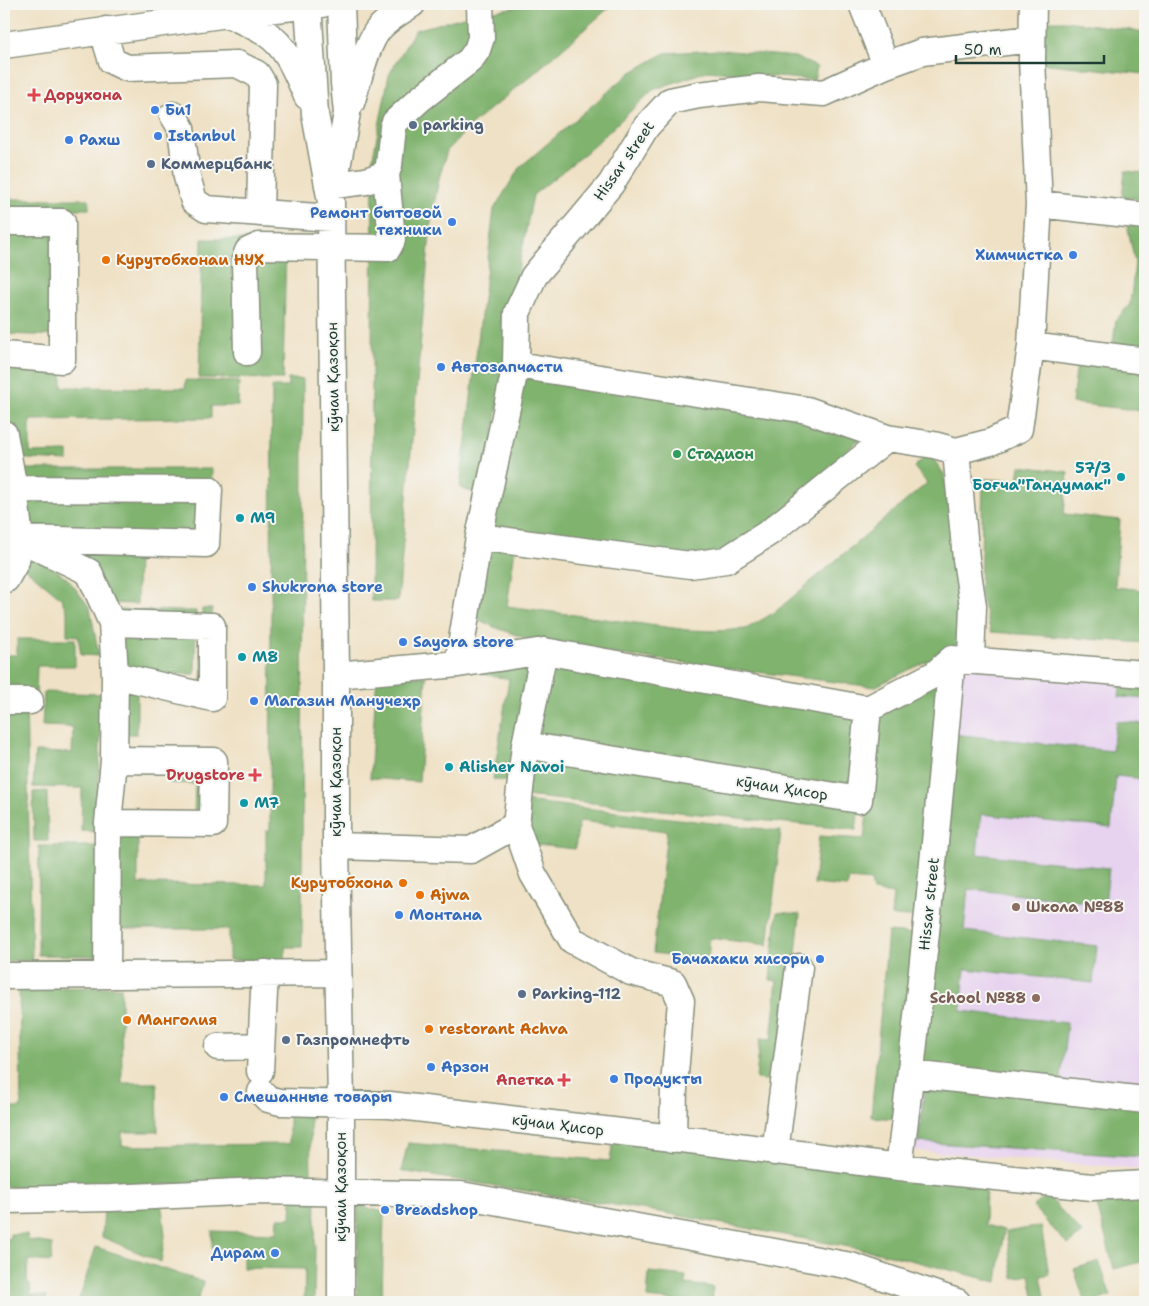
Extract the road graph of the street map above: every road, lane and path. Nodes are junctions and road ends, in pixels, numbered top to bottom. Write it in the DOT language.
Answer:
graph roads {
  1 [pos="312,4"];
  2 [pos="341,4"];
  3 [pos="412,4"];
  4 [pos="480,4"];
  5 [pos="862,4"];
  6 [pos="1032,4"];
  7 [pos="228,14"];
  8 [pos="106,30"];
  9 [pos="1032,39"];
  10 [pos="4,45"];
  11 [pos="886,66"];
  12 [pos="315,114"];
  13 [pos="347,114"];
  14 [pos="173,115"];
  15 [pos="386,174"];
  16 [pos="332,202"];
  17 [pos="1039,204"];
  18 [pos="260,213"];
  19 [pos="1145,216"];
  20 [pos="4,222"];
  21 [pos="332,248"];
  22 [pos="1031,346"];
  23 [pos="247,352"];
  24 [pos="4,355"];
  25 [pos="1145,361"];
  26 [pos="516,365"];
  27 [pos="4,434"];
  28 [pos="887,438"];
  29 [pos="956,451"];
  30 [pos="14,489"];
  31 [pos="479,537"];
  32 [pos="20,538"];
  33 [pos="89,572"];
  34 [pos="4,579"];
  35 [pos="112,623"];
  36 [pos="544,651"];
  37 [pos="961,659"];
  38 [pos="458,664"];
  39 [pos="1145,674"];
  40 [pos="115,675"];
  41 [pos="336,675"];
  42 [pos="4,701"];
  43 [pos="30,701"];
  44 [pos="868,709"];
  45 [pos="525,746"];
  46 [pos="114,760"];
  47 [pos="108,823"];
  48 [pos="516,824"];
  49 [pos="336,846"];
  50 [pos="800,966"];
  51 [pos="265,973"];
  52 [pos="338,973"];
  53 [pos="107,975"];
  54 [pos="4,976"];
  55 [pos="218,1047"];
  56 [pos="261,1070"];
  57 [pos="911,1074"];
  58 [pos="1145,1100"];
  59 [pos="341,1103"];
  60 [pos="673,1139"];
  61 [pos="775,1152"];
  62 [pos="899,1167"];
  63 [pos="1145,1184"];
  64 [pos="341,1194"];
  65 [pos="4,1200"];
  66 [pos="341,1302"];
  67 [pos="957,1302"];
  1 -- 7 [label="street"];
  1 -- 12 [label="street, кӯчаи Қазоқон"];
  2 -- 13 [label="street, кӯчаи Қазоқон"];
  3 -- 13 [label="street"];
  4 -- 15 [label="street"];
  5 -- 11 [label="street"];
  6 -- 9 [label="street"];
  7 -- 8 [label="street"];
  7 -- 12 [label="street"];
  8 -- 10 [label="street"];
  8 -- 18 [label="street"];
  9 -- 11 [label="street, Hissar street"];
  9 -- 17 [label="street"];
  11 -- 26 [label="street, Hissar street"];
  12 -- 16 [label="street, кӯчаи Қазоқон"];
  13 -- 16 [label="street, кӯчаи Қазоқон"];
  14 -- 18 [label="street"];
  15 -- 16 [label="street"];
  15 -- 21 [label="street"];
  16 -- 18 [label="street"];
  16 -- 21 [label="street, кӯчаи Қазоқон"];
  17 -- 19 [label="street"];
  17 -- 22 [label="street"];
  20 -- 24 [label="street"];
  21 -- 23 [label="street"];
  21 -- 41 [label="street, кӯчаи Қазоқон"];
  22 -- 25 [label="street"];
  22 -- 29 [label="street"];
  26 -- 28 [label="street"];
  26 -- 31 [label="street, Hissar street"];
  27 -- 30 [label="street"];
  28 -- 29 [label="street"];
  28 -- 31 [label="street"];
  29 -- 37 [label="street, Hissar street"];
  30 -- 32 [label="street"];
  30 -- 32 [label="street"];
  30 -- 33 [label="street"];
  31 -- 38 [label="street, Hissar street"];
  32 -- 33 [label="street"];
  32 -- 34 [label="street"];
  33 -- 35 [label="street"];
  35 -- 40 [label="street"];
  35 -- 40 [label="street"];
  36 -- 38 [label="street"];
  36 -- 44 [label="street"];
  36 -- 45 [label="street"];
  37 -- 39 [label="street"];
  37 -- 44 [label="street"];
  37 -- 57 [label="street, Hissar street"];
  38 -- 41 [label="street"];
  40 -- 46 [label="street"];
  41 -- 49 [label="street, кӯчаи Қазоқон"];
  42 -- 43 [label="street"];
  44 -- 45 [label="street, кӯчаи Ҳисор"];
  45 -- 48 [label="street"];
  46 -- 47 [label="street"];
  46 -- 47 [label="street"];
  47 -- 53 [label="street"];
  48 -- 49 [label="street"];
  48 -- 60 [label="street"];
  49 -- 52 [label="street, кӯчаи Қазоқон"];
  50 -- 61 [label="street"];
  51 -- 52 [label="street"];
  51 -- 53 [label="street"];
  51 -- 56 [label="street"];
  52 -- 59 [label="street, кӯчаи Қазоқон"];
  53 -- 54 [label="street"];
  55 -- 56 [label="street"];
  56 -- 59 [label="street, кӯчаи Ҳисор"];
  57 -- 58 [label="street"];
  57 -- 62 [label="street, Hissar street"];
  59 -- 60 [label="street, кӯчаи Ҳисор"];
  59 -- 64 [label="street, кӯчаи Қазоқон"];
  60 -- 61 [label="street, кӯчаи Ҳисор"];
  61 -- 62 [label="street"];
  62 -- 63 [label="street"];
  64 -- 65 [label="street"];
  64 -- 66 [label="street, кӯчаи Қазоқон"];
  64 -- 67 [label="street"];
}
